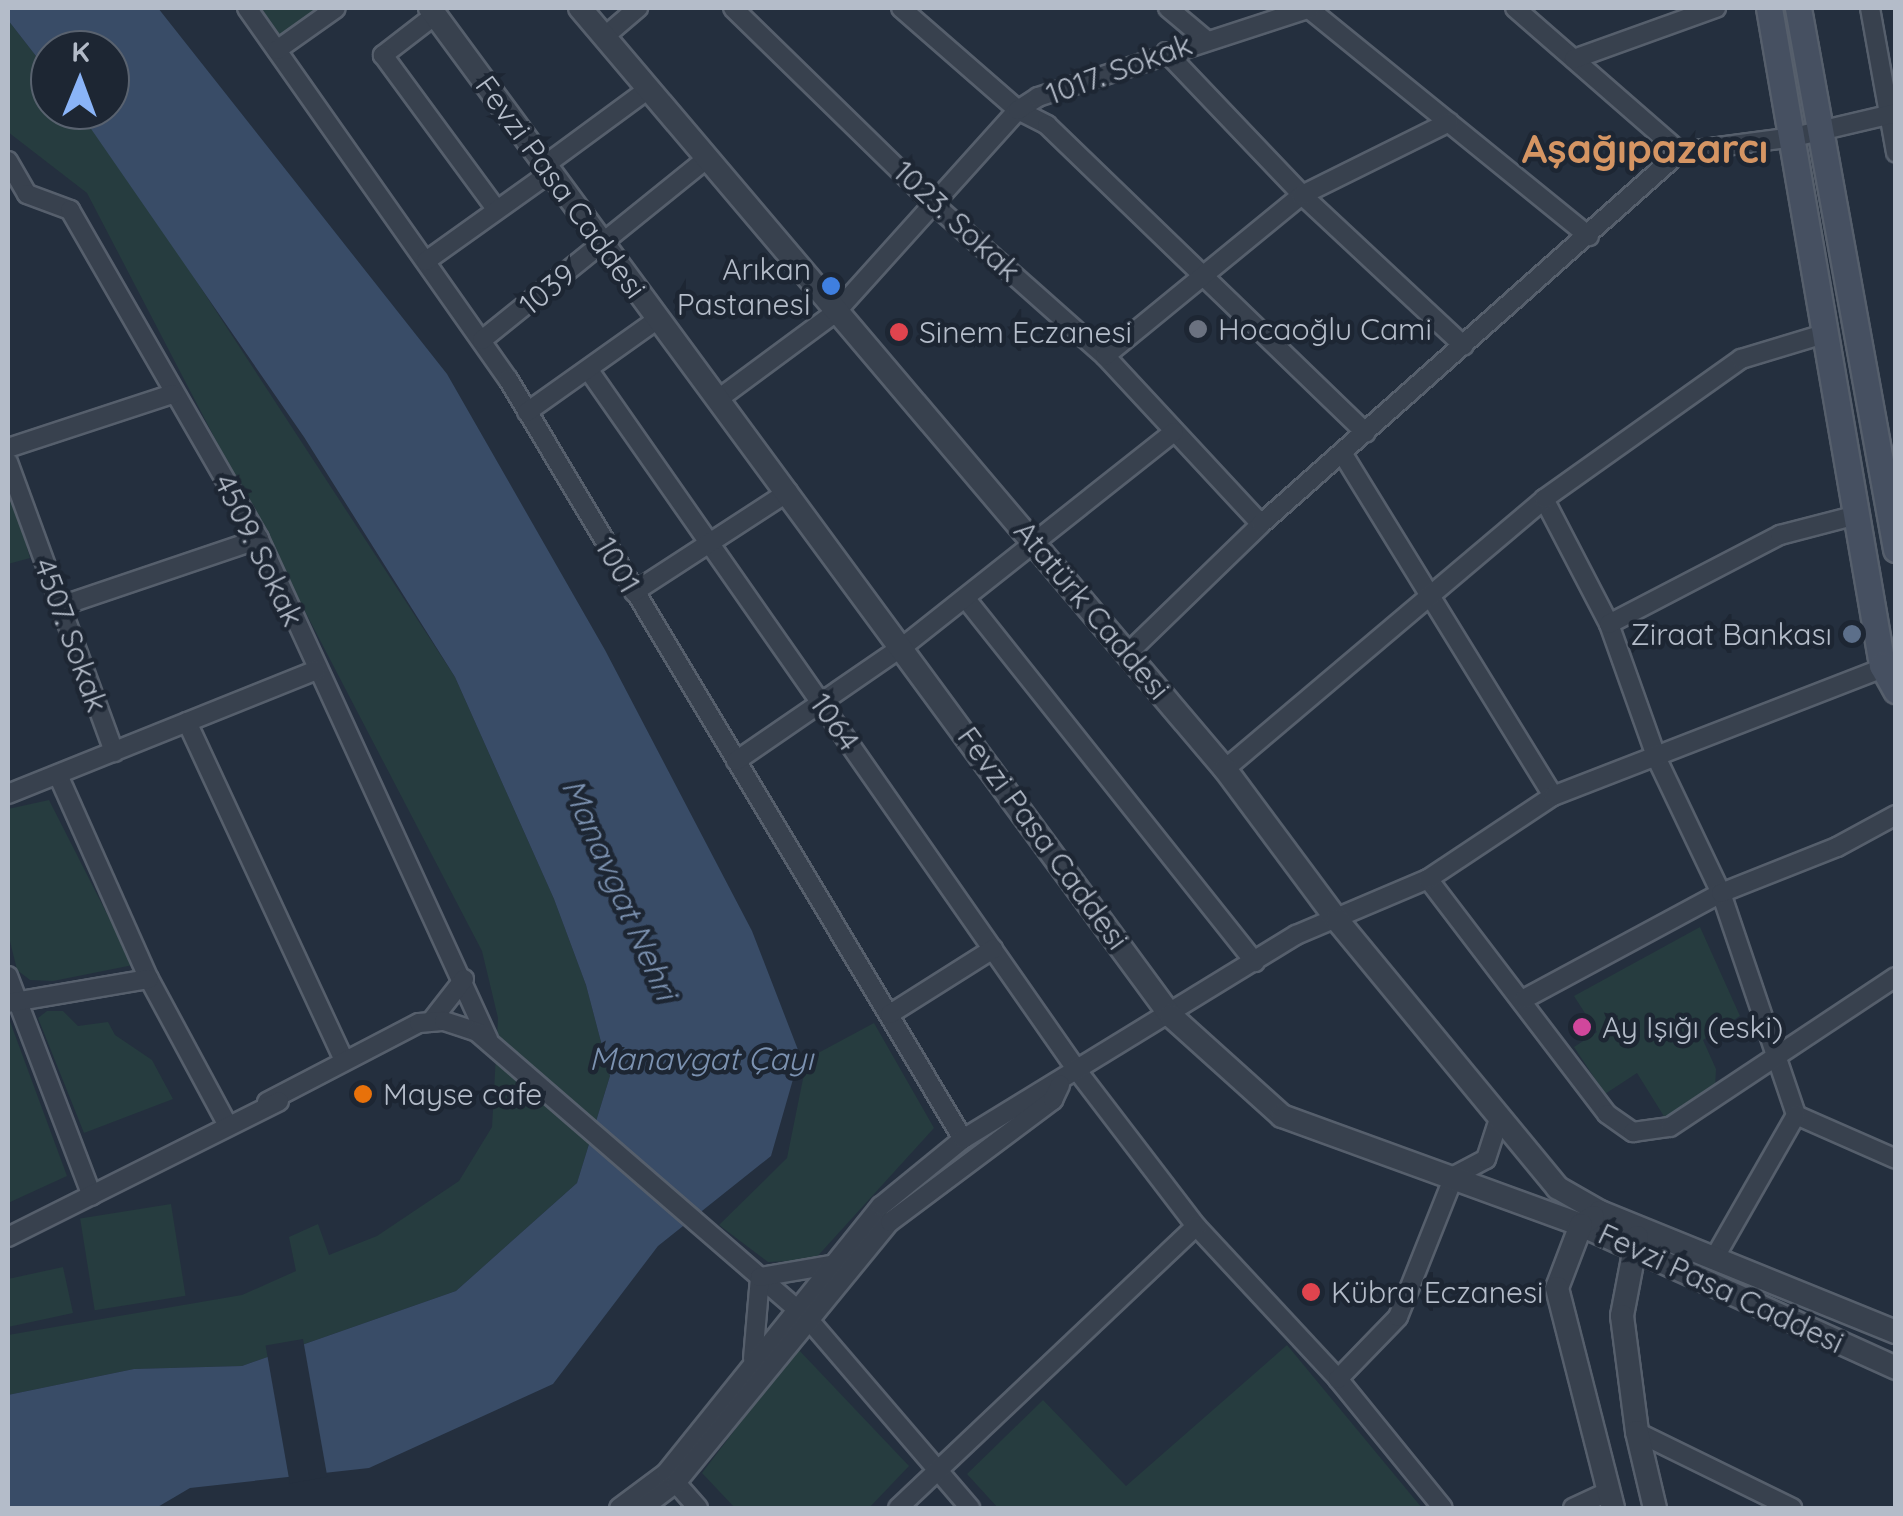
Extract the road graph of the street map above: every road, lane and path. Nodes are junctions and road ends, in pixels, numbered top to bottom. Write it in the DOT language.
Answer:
graph roads {
  1 [pos="247,8"];
  2 [pos="336,8"];
  3 [pos="580,8"];
  4 [pos="638,8"];
  5 [pos="733,8"];
  6 [pos="901,8"];
  7 [pos="1168,8"];
  8 [pos="1309,8"];
  9 [pos="1515,8"];
  10 [pos="1716,8"];
  11 [pos="1769,8"];
  12 [pos="1798,8"];
  13 [pos="1870,8"];
  14 [pos="433,11"];
  15 [pos="604,37"];
  16 [pos="1205,39"];
  17 [pos="277,50"];
  18 [pos="1166,52"];
  19 [pos="1574,59"];
  20 [pos="647,90"];
  21 [pos="1018,110"];
  22 [pos="1892,114"];
  23 [pos="1449,122"];
  24 [pos="1822,132"];
  25 [pos="1794,137"];
  26 [pos="1680,152"];
  27 [pos="1896,154"];
  28 [pos="8,161"];
  29 [pos="704,161"];
  30 [pos="548,168"];
  31 [pos="1302,196"];
  32 [pos="936,206"];
  33 [pos="498,210"];
  34 [pos="1589,236"];
  35 [pos="603,244"];
  36 [pos="426,261"];
  37 [pos="1205,275"];
  38 [pos="836,312"];
  39 [pos="658,320"];
  40 [pos="1827,333"];
  41 [pos="482,340"];
  42 [pos="1464,346"];
  43 [pos="1105,356"];
  44 [pos="590,372"];
  45 [pos="172,394"];
  46 [pos="717,400"];
  47 [pos="528,412"];
  48 [pos="1174,432"];
  49 [pos="1366,433"];
  50 [pos="8,448"];
  51 [pos="1344,456"];
  52 [pos="8,462"];
  53 [pos="788,492"];
  54 [pos="1544,499"];
  55 [pos="1857,514"];
  56 [pos="1262,524"];
  57 [pos="258,539"];
  58 [pos="710,544"];
  59 [pos="1037,545"];
  60 [pos="1896,549"];
  61 [pos="634,592"];
  62 [pos="1428,595"];
  63 [pos="966,598"];
  64 [pos="60,606"];
  65 [pos="1609,624"];
  66 [pos="904,645"];
  67 [pos="1128,652"];
  68 [pos="1889,664"];
  69 [pos="316,670"];
  70 [pos="1896,690"];
  71 [pos="822,702"];
  72 [pos="187,722"];
  73 [pos="114,752"];
  74 [pos="1657,759"];
  75 [pos="736,761"];
  76 [pos="1225,769"];
  77 [pos="58,775"];
  78 [pos="8,794"];
  79 [pos="1553,796"];
  80 [pos="1896,815"];
  81 [pos="1428,878"];
  82 [pos="1720,893"];
  83 [pos="1337,920"];
  84 [pos="993,949"];
  85 [pos="1255,962"];
  86 [pos="8,976"];
  87 [pos="1896,977"];
  88 [pos="150,979"];
  89 [pos="464,979"];
  90 [pos="1524,998"];
  91 [pos="11,1002"];
  92 [pos="890,1014"];
  93 [pos="1171,1016"];
  94 [pos="432,1020"];
  95 [pos="488,1039"];
  96 [pos="343,1058"];
  97 [pos="504,1059"];
  98 [pos="1777,1060"];
  99 [pos="1079,1073"];
  100 [pos="1060,1085"];
  101 [pos="267,1102"];
  102 [pos="1796,1114"];
  103 [pos="1498,1121"];
  104 [pos="226,1122"];
  105 [pos="963,1139"];
  106 [pos="1896,1159"];
  107 [pos="1454,1176"];
  108 [pos="92,1196"];
  109 [pos="1591,1218"];
  110 [pos="1196,1226"];
  111 [pos="8,1237"];
  112 [pos="1638,1237"];
  113 [pos="1715,1257"];
  114 [pos="831,1266"];
  115 [pos="752,1271"];
  116 [pos="802,1314"];
  117 [pos="1896,1332"];
  118 [pos="752,1362"];
  119 [pos="1896,1368"];
  120 [pos="1338,1379"];
  121 [pos="1637,1432"];
  122 [pos="939,1472"];
  123 [pos="671,1478"];
  124 [pos="1610,1500"];
  125 [pos="618,1508"];
  126 [pos="643,1508"];
  127 [pos="698,1508"];
  128 [pos="898,1508"];
  129 [pos="970,1508"];
  130 [pos="1443,1508"];
  131 [pos="1574,1508"];
  132 [pos="1655,1508"];
  133 [pos="1791,1508"];
  1 -- 17 [label="street, 1001"];
  2 -- 17 [label="street"];
  3 -- 15 [label="street, Atatürk Caddesi"];
  4 -- 15 [label="street"];
  5 -- 32 [label="street, 1023. Sokak"];
  6 -- 21 [label="street"];
  7 -- 16 [label="street"];
  8 -- 16 [label="street, 1017. Sokak"];
  8 -- 23 [label="street"];
  9 -- 19 [label="street"];
  10 -- 19 [label="street"];
  11 -- 25 [label="main road"];
  12 -- 24 [label="main road"];
  13 -- 22 [label="street"];
  14 -- 30 [label="street, Fevzi Pasa Caddesi"];
  14 -- 33 [label="street"];
  15 -- 20 [label="street, Atatürk Caddesi"];
  16 -- 18 [label="street, 1017. Sokak"];
  17 -- 36 [label="street, 1001"];
  18 -- 21 [label="street, 1017. Sokak"];
  18 -- 31 [label="street"];
  19 -- 26 [label="street"];
  20 -- 29 [label="street, Atatürk Caddesi"];
  20 -- 30 [label="street"];
  21 -- 32 [label="street, 1017. Sokak"];
  21 -- 37 [label="street"];
  22 -- 24 [label="street"];
  22 -- 27 [label="street"];
  23 -- 31 [label="street"];
  23 -- 34 [label="street"];
  24 -- 25 [label="street"];
  24 -- 60 [label="main road"];
  25 -- 26 [label="street"];
  25 -- 40 [label="main road"];
  26 -- 34 [label="street"];
  28 -- 45 [label="street, 4509. Sokak"];
  29 -- 35 [label="street, 1039"];
  29 -- 38 [label="street, Atatürk Caddesi"];
  30 -- 33 [label="street"];
  30 -- 35 [label="street, Fevzi Pasa Caddesi"];
  31 -- 37 [label="street"];
  31 -- 42 [label="street"];
  32 -- 38 [label="street, 1017. Sokak"];
  32 -- 43 [label="street, 1023. Sokak"];
  33 -- 36 [label="street"];
  34 -- 42 [label="street"];
  35 -- 39 [label="street, Fevzi Pasa Caddesi"];
  35 -- 41 [label="street, 1039"];
  36 -- 41 [label="street, 1001"];
  37 -- 43 [label="street"];
  37 -- 49 [label="street"];
  38 -- 46 [label="street, 1017. Sokak"];
  38 -- 59 [label="street, Atatürk Caddesi"];
  39 -- 44 [label="street"];
  39 -- 46 [label="street, Fevzi Pasa Caddesi"];
  40 -- 54 [label="street"];
  40 -- 55 [label="main road"];
  41 -- 47 [label="street, 1001"];
  42 -- 49 [label="street"];
  43 -- 48 [label="street, 1023. Sokak"];
  44 -- 47 [label="street"];
  44 -- 58 [label="street, 1064"];
  45 -- 50 [label="street"];
  45 -- 57 [label="street, 4509. Sokak"];
  46 -- 53 [label="street, Fevzi Pasa Caddesi"];
  47 -- 61 [label="street, 1001"];
  48 -- 56 [label="street, 1023. Sokak"];
  48 -- 59 [label="street"];
  49 -- 51 [label="street"];
  51 -- 56 [label="street"];
  51 -- 62 [label="street"];
  52 -- 64 [label="street, 4507. Sokak"];
  53 -- 58 [label="street"];
  53 -- 66 [label="street, Fevzi Pasa Caddesi"];
  54 -- 62 [label="street"];
  54 -- 65 [label="street"];
  55 -- 65 [label="street"];
  55 -- 68 [label="main road"];
  56 -- 67 [label="street"];
  57 -- 64 [label="street"];
  57 -- 69 [label="street, 4509. Sokak"];
  58 -- 61 [label="street"];
  58 -- 71 [label="street, 1064"];
  59 -- 63 [label="street"];
  59 -- 67 [label="street, Atatürk Caddesi"];
  61 -- 75 [label="street, 1001"];
  62 -- 76 [label="street"];
  62 -- 79 [label="street"];
  63 -- 66 [label="street"];
  63 -- 85 [label="street"];
  64 -- 73 [label="street, 4507. Sokak"];
  65 -- 74 [label="street"];
  66 -- 71 [label="street"];
  66 -- 93 [label="street, Fevzi Pasa Caddesi"];
  67 -- 76 [label="street, Atatürk Caddesi"];
  68 -- 70 [label="main road"];
  68 -- 74 [label="street"];
  69 -- 72 [label="street"];
  69 -- 89 [label="street, 4509. Sokak"];
  71 -- 75 [label="street"];
  71 -- 84 [label="street, 1064"];
  72 -- 73 [label="street"];
  72 -- 96 [label="street"];
  73 -- 77 [label="street"];
  74 -- 79 [label="street"];
  74 -- 82 [label="street"];
  75 -- 92 [label="street, 1001"];
  76 -- 83 [label="street, Atatürk Caddesi"];
  77 -- 78 [label="street"];
  77 -- 88 [label="street"];
  79 -- 81 [label="street"];
  80 -- 82 [label="street"];
  81 -- 83 [label="street"];
  81 -- 90 [label="street"];
  82 -- 90 [label="street"];
  82 -- 98 [label="street"];
  83 -- 85 [label="street"];
  83 -- 103 [label="street, Atatürk Caddesi"];
  84 -- 92 [label="street"];
  84 -- 99 [label="street, 1064"];
  85 -- 93 [label="street"];
  86 -- 91 [label="street"];
  87 -- 98 [label="street"];
  88 -- 91 [label="street"];
  88 -- 104 [label="street"];
  89 -- 94 [label="street"];
  89 -- 95 [label="street, 4509. Sokak"];
  90 -- 98 [label="street"];
  91 -- 108 [label="street"];
  92 -- 105 [label="street, 1001"];
  93 -- 99 [label="street"];
  93 -- 107 [label="street, Fevzi Pasa Caddesi"];
  94 -- 95 [label="street"];
  94 -- 96 [label="street"];
  95 -- 97 [label="street, 4509. Sokak"];
  96 -- 101 [label="street"];
  97 -- 101 [label="street"];
  97 -- 115 [label="street"];
  98 -- 102 [label="street"];
  99 -- 100 [label="street"];
  99 -- 110 [label="street, 1064"];
  100 -- 105 [label="street"];
  100 -- 116 [label="street"];
  101 -- 104 [label="street"];
  102 -- 106 [label="street"];
  102 -- 113 [label="street"];
  103 -- 107 [label="street"];
  103 -- 109 [label="street, Atatürk Caddesi"];
  104 -- 108 [label="street"];
  105 -- 114 [label="street"];
  107 -- 109 [label="street, Fevzi Pasa Caddesi"];
  107 -- 120 [label="street"];
  108 -- 111 [label="street"];
  109 -- 112 [label="street, Fevzi Pasa Caddesi"];
  109 -- 124 [label="street"];
  110 -- 120 [label="street, 1064"];
  110 -- 122 [label="street"];
  112 -- 113 [label="street, Fevzi Pasa Caddesi"];
  112 -- 119 [label="street, Fevzi Pasa Caddesi"];
  112 -- 121 [label="street"];
  113 -- 117 [label="street, Fevzi Pasa Caddesi"];
  114 -- 115 [label="street"];
  114 -- 116 [label="street"];
  115 -- 116 [label="street"];
  115 -- 118 [label="street"];
  116 -- 118 [label="street"];
  116 -- 122 [label="street"];
  116 -- 123 [label="street"];
  118 -- 123 [label="street"];
  120 -- 130 [label="street, 1064"];
  121 -- 132 [label="street"];
  121 -- 133 [label="street"];
  122 -- 128 [label="street"];
  122 -- 129 [label="street"];
  123 -- 125 [label="street"];
  123 -- 126 [label="street"];
  123 -- 127 [label="street"];
  124 -- 131 [label="street"];
}
